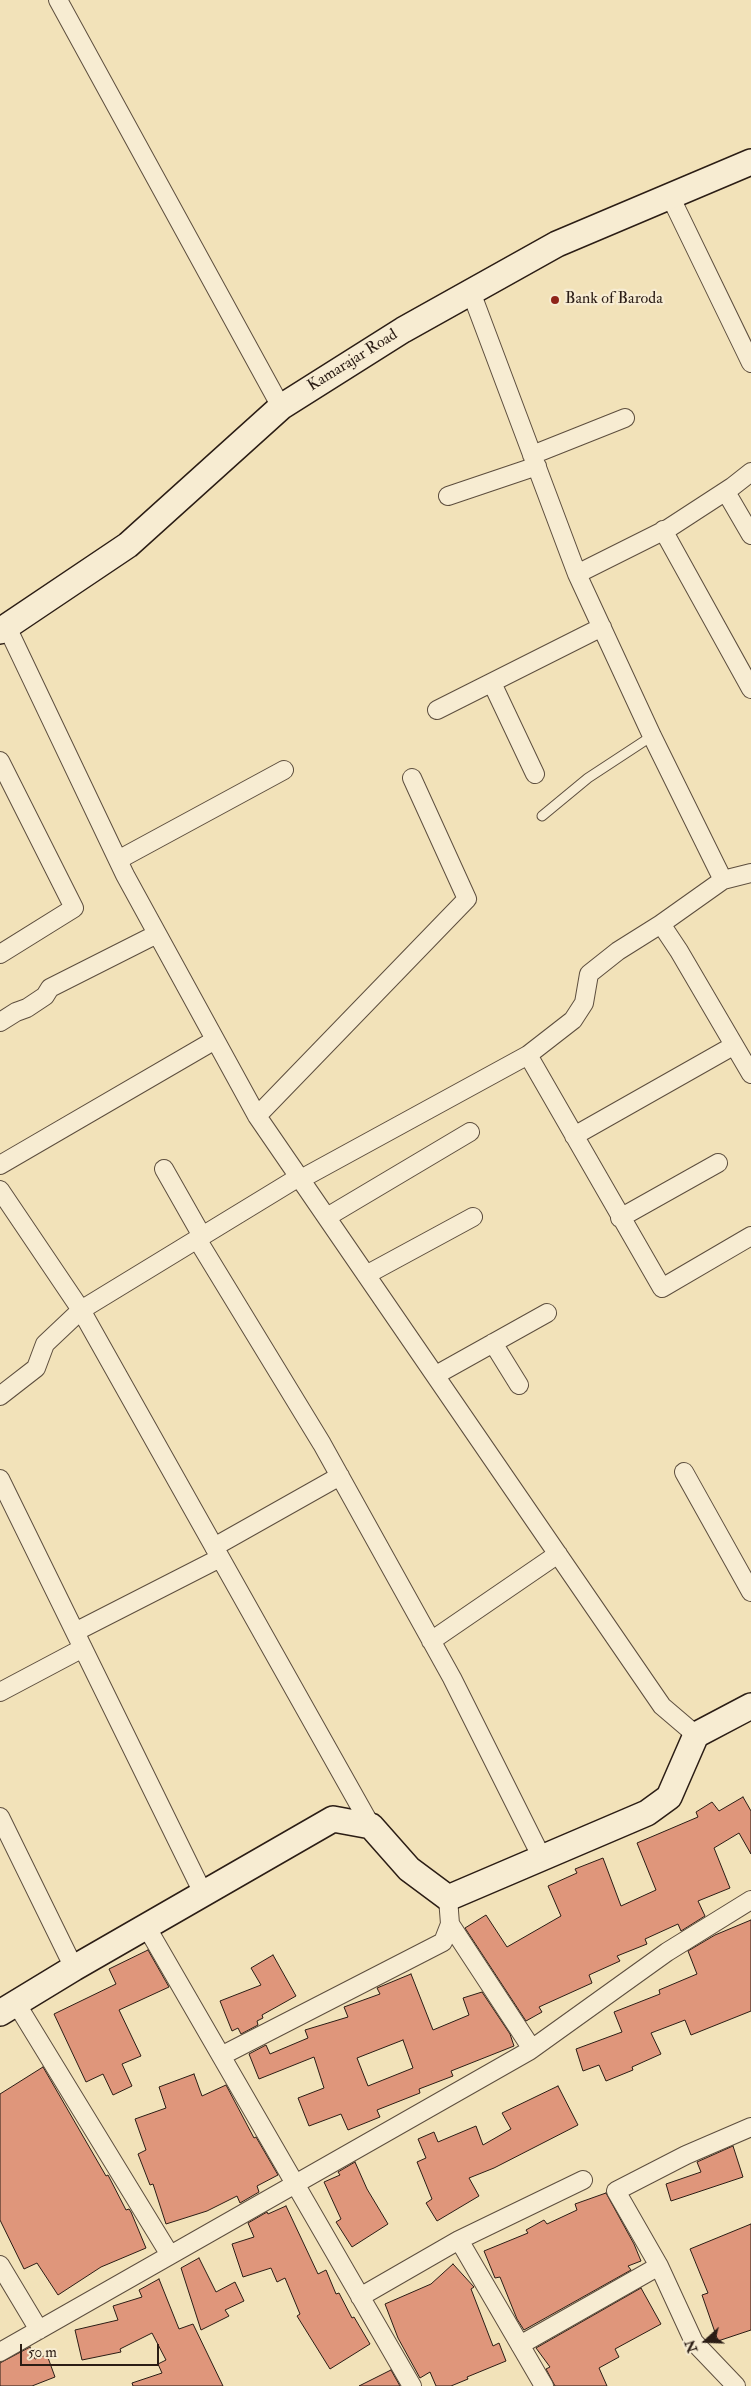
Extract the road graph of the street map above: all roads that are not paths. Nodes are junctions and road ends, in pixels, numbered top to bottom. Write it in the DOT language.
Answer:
graph roads {
  1 [pos="58,0"];
  2 [pos="751,162"];
  3 [pos="670,196"];
  4 [pos="471,292"];
  5 [pos="751,363"];
  6 [pos="281,407"];
  7 [pos="626,418"];
  8 [pos="534,461"];
  9 [pos="751,472"];
  10 [pos="726,492"];
  11 [pos="448,496"];
  12 [pos="664,530"];
  13 [pos="751,535"];
  14 [pos="577,574"];
  15 [pos="602,627"];
  16 [pos="3,629"];
  17 [pos="492,682"];
  18 [pos="751,689"];
  19 [pos="437,710"];
  20 [pos="652,736"];
  21 [pos="0,761"];
  22 [pos="284,770"];
  23 [pos="535,774"];
  24 [pos="412,778"];
  25 [pos="542,816"];
  26 [pos="118,860"];
  27 [pos="751,873"];
  28 [pos="723,880"];
  29 [pos="660,924"];
  30 [pos="157,934"];
  31 [pos="0,954"];
  32 [pos="0,1022"];
  33 [pos="216,1040"];
  34 [pos="733,1046"];
  35 [pos="528,1055"];
  36 [pos="751,1074"];
  37 [pos="257,1116"];
  38 [pos="470,1132"];
  39 [pos="574,1136"];
  40 [pos="718,1163"];
  41 [pos="0,1165"];
  42 [pos="164,1169"];
  43 [pos="300,1178"];
  44 [pos="0,1190"];
  45 [pos="327,1217"];
  46 [pos="473,1217"];
  47 [pos="620,1218"];
  48 [pos="751,1236"];
  49 [pos="199,1237"];
  50 [pos="366,1275"];
  51 [pos="81,1310"];
  52 [pos="547,1313"];
  53 [pos="493,1343"];
  54 [pos="436,1375"];
  55 [pos="519,1385"];
  56 [pos="0,1396"];
  57 [pos="684,1472"];
  58 [pos="340,1476"];
  59 [pos="0,1479"];
  60 [pos="217,1552"];
  61 [pos="558,1554"];
  62 [pos="751,1592"];
  63 [pos="75,1632"];
  64 [pos="431,1641"];
  65 [pos="83,1648"];
  66 [pos="0,1692"];
  67 [pos="751,1706"];
  68 [pos="696,1735"];
  69 [pos="0,1817"];
  70 [pos="371,1826"];
  71 [pos="542,1858"];
  72 [pos="204,1893"];
  73 [pos="448,1898"];
  74 [pos="751,1900"];
  75 [pos="450,1924"];
  76 [pos="146,1926"];
  77 [pos="74,1968"];
  78 [pos="8,2008"];
  79 [pos="532,2049"];
  80 [pos="221,2056"];
  81 [pos="751,2127"];
  82 [pos="582,2180"];
  83 [pos="295,2184"];
  84 [pos="459,2240"];
  85 [pos="170,2255"];
  86 [pos="0,2265"];
  87 [pos="659,2266"];
  88 [pos="360,2296"];
  89 [pos="39,2330"];
  90 [pos="520,2345"];
  91 [pos="0,2352"];
  92 [pos="412,2386"];
  93 [pos="544,2386"];
  94 [pos="736,2386"];
  1 -- 6 [label="street"];
  2 -- 3 [label="street, Kamarajar Road"];
  3 -- 4 [label="street, Kamarajar Road"];
  3 -- 5 [label="street"];
  4 -- 6 [label="street, Kamarajar Road"];
  4 -- 8 [label="street"];
  6 -- 16 [label="street, Kamarajar Road"];
  7 -- 8 [label="street"];
  8 -- 11 [label="street"];
  8 -- 14 [label="street"];
  9 -- 10 [label="street"];
  10 -- 12 [label="street"];
  10 -- 13 [label="street"];
  12 -- 14 [label="street"];
  12 -- 18 [label="street"];
  14 -- 15 [label="street"];
  15 -- 17 [label="street"];
  15 -- 20 [label="street"];
  16 -- 26 [label="street"];
  17 -- 19 [label="street"];
  17 -- 23 [label="street"];
  20 -- 25 [label="lane"];
  20 -- 28 [label="street"];
  21 -- 31 [label="street"];
  22 -- 26 [label="street"];
  24 -- 37 [label="street"];
  26 -- 30 [label="street"];
  27 -- 28 [label="street"];
  28 -- 29 [label="street"];
  29 -- 34 [label="street"];
  29 -- 35 [label="street"];
  30 -- 32 [label="street"];
  30 -- 33 [label="street"];
  33 -- 37 [label="street"];
  33 -- 41 [label="street"];
  34 -- 36 [label="street"];
  34 -- 39 [label="street"];
  35 -- 39 [label="street"];
  35 -- 43 [label="street"];
  37 -- 43 [label="street"];
  38 -- 45 [label="street"];
  39 -- 47 [label="street"];
  40 -- 47 [label="street"];
  42 -- 49 [label="street"];
  43 -- 45 [label="street"];
  43 -- 49 [label="street"];
  44 -- 51 [label="street"];
  45 -- 50 [label="street"];
  46 -- 50 [label="street"];
  47 -- 48 [label="street"];
  49 -- 51 [label="street"];
  49 -- 58 [label="street"];
  50 -- 54 [label="street"];
  51 -- 56 [label="street"];
  51 -- 60 [label="street"];
  52 -- 53 [label="street"];
  53 -- 54 [label="street"];
  53 -- 55 [label="street"];
  54 -- 61 [label="street"];
  57 -- 62 [label="street"];
  58 -- 60 [label="street"];
  58 -- 64 [label="street"];
  59 -- 63 [label="street"];
  60 -- 63 [label="street"];
  60 -- 70 [label="street"];
  61 -- 64 [label="street"];
  61 -- 68 [label="street"];
  63 -- 65 [label="street"];
  64 -- 71 [label="street"];
  65 -- 66 [label="street"];
  65 -- 72 [label="street"];
  67 -- 68 [label="street"];
  68 -- 71 [label="street"];
  69 -- 77 [label="street"];
  70 -- 72 [label="street"];
  70 -- 73 [label="street"];
  71 -- 73 [label="street"];
  72 -- 76 [label="street"];
  73 -- 75 [label="street"];
  74 -- 79 [label="street"];
  75 -- 79 [label="street"];
  75 -- 80 [label="street"];
  76 -- 77 [label="street"];
  76 -- 80 [label="street"];
  77 -- 78 [label="street"];
  78 -- 85 [label="street"];
  79 -- 83 [label="street"];
  80 -- 83 [label="street"];
  81 -- 87 [label="street"];
  82 -- 84 [label="street"];
  83 -- 85 [label="street"];
  83 -- 88 [label="street"];
  84 -- 88 [label="street"];
  84 -- 90 [label="street"];
  85 -- 89 [label="street"];
  86 -- 89 [label="street"];
  87 -- 90 [label="street"];
  87 -- 94 [label="street"];
  88 -- 92 [label="street"];
  89 -- 91 [label="street"];
  90 -- 93 [label="street"];
}
